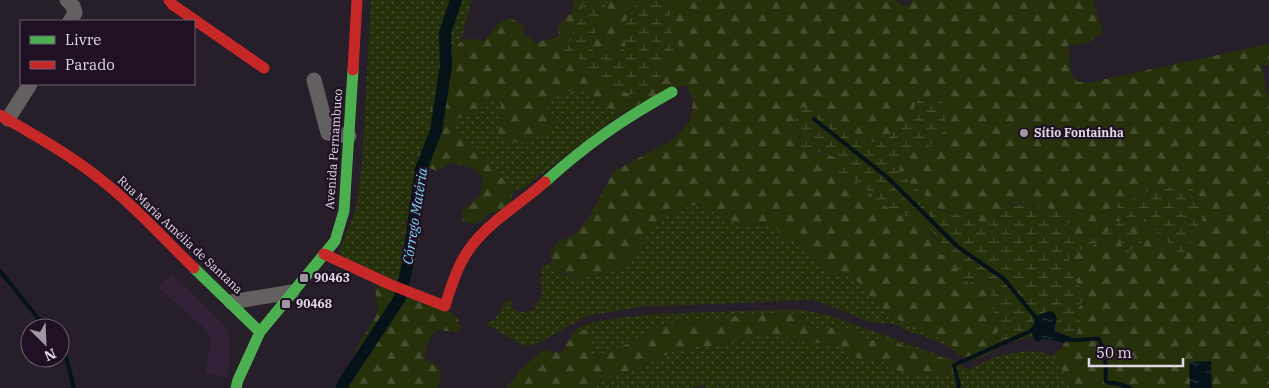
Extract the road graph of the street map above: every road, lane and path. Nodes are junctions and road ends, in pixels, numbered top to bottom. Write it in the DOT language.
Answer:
graph roads {
  1 [pos="67,0"];
  2 [pos="168,0"];
  3 [pos="356,0"];
  4 [pos="71,20"];
  5 [pos="195,20"];
  6 [pos="195,20"];
  7 [pos="264,68"];
  8 [pos="314,80"];
  9 [pos="29,85"];
  10 [pos="672,92"];
  11 [pos="4,117"];
  12 [pos="349,136"];
  13 [pos="324,254"];
  14 [pos="292,292"];
  15 [pos="231,302"];
  16 [pos="260,332"];
  17 [pos="236,388"];
  1 -- 4 [label="street"];
  2 -- 5 [label="street"];
  3 -- 12 [label="street, Avenida Pernambuco"];
  6 -- 7 [label="street"];
  8 -- 12 [label="street"];
  9 -- 11 [label="street"];
  10 -- 13 [label="street"];
  11 -- 15 [label="street, Rua Maria Amélia de Santana"];
  12 -- 13 [label="street, Avenida Pernambuco"];
  13 -- 14 [label="street, Avenida Pernambuco"];
  14 -- 15 [label="street"];
  14 -- 16 [label="street, Avenida Pernambuco"];
  15 -- 16 [label="street, Rua Maria Amélia de Santana"];
  16 -- 17 [label="street, Avenida Pernambuco"];
}
